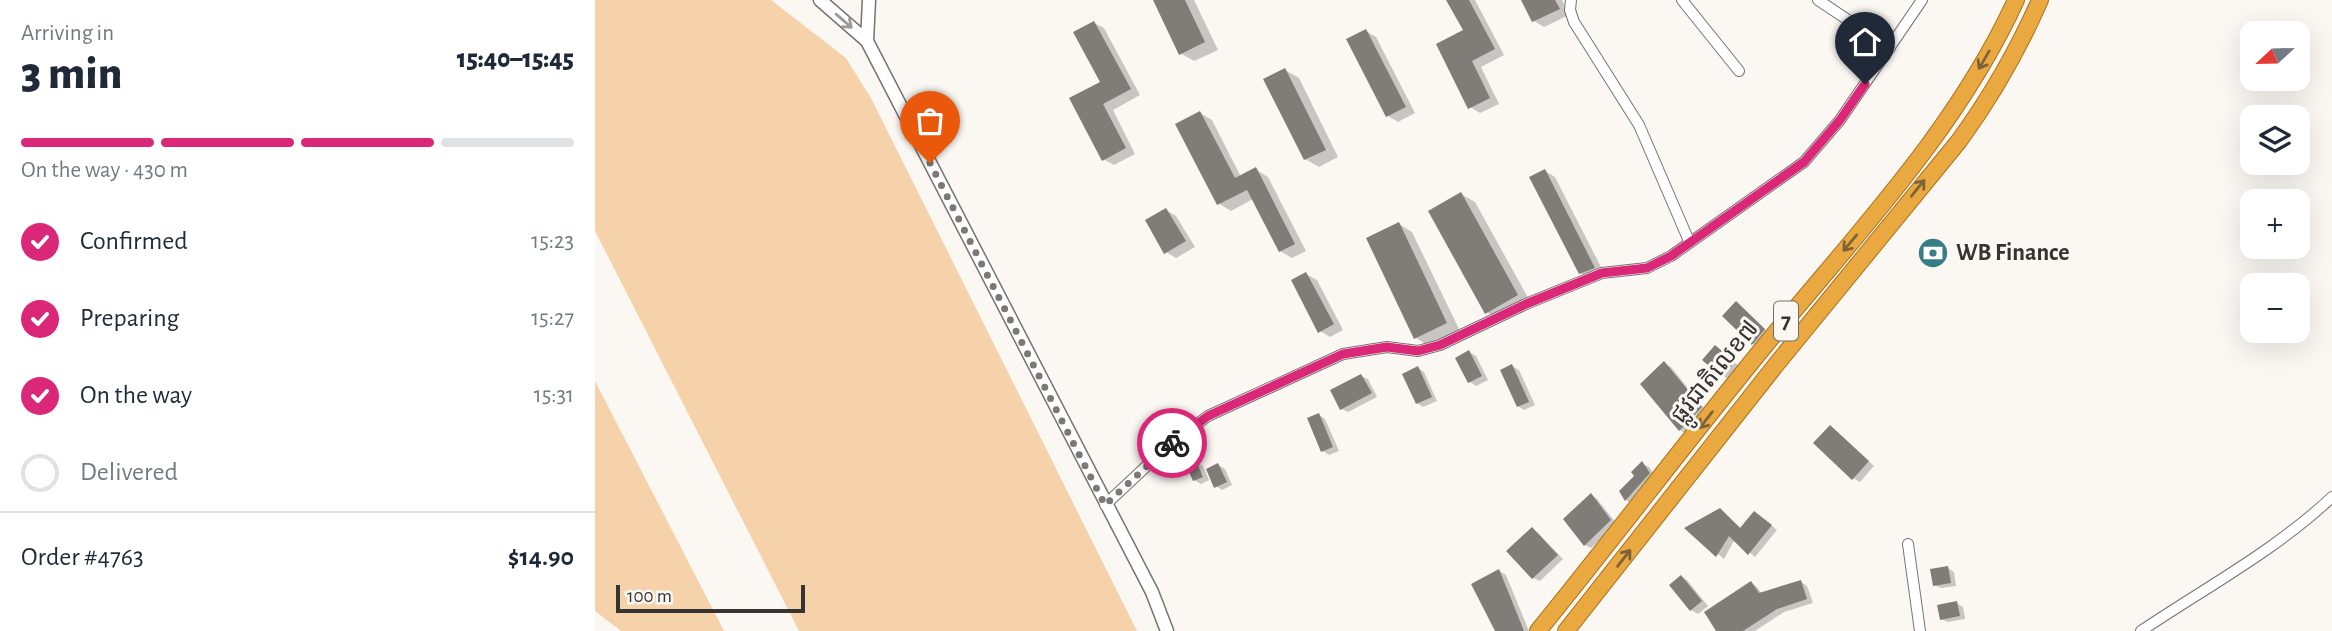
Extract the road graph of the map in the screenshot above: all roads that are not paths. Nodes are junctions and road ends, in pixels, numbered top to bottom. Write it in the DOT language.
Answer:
graph roads {
  1 [pos="820,0"];
  2 [pos="870,0"];
  3 [pos="1571,0"];
  4 [pos="1682,0"];
  5 [pos="1818,0"];
  6 [pos="1921,0"];
  7 [pos="2016,0"];
  8 [pos="2040,0"];
  9 [pos="867,41"];
  10 [pos="1890,48"];
  11 [pos="1739,71"];
  12 [pos="1689,241"];
  13 [pos="1756,356"];
  14 [pos="1775,366"];
  15 [pos="2332,497"];
  16 [pos="1105,505"];
  17 [pos="1908,544"];
  18 [pos="1577,583"];
  19 [pos="1594,597"];
  20 [pos="1167,631"];
  21 [pos="1538,631"];
  22 [pos="1566,631"];
  23 [pos="1920,631"];
  24 [pos="2141,631"];
  1 -- 9 [label="street, one-way"];
  2 -- 9 [label="street"];
  3 -- 12 [label="street"];
  4 -- 11 [label="street"];
  5 -- 10 [label="street"];
  6 -- 10 [label="street"];
  7 -- 13 [label="highway, ផ្លូវជាតិលេខ៧ / 7, one-way"];
  14 -- 8 [label="highway, ផ្លូវជាតិលេខ៧ / 7, one-way"];
  9 -- 16 [label="street"];
  10 -- 12 [label="street"];
  12 -- 16 [label="street"];
  13 -- 14 [label="highway"];
  13 -- 18 [label="highway, ផ្លូវជាតិលេខ៧ / 7, one-way"];
  19 -- 14 [label="highway, ផ្លូវជាតិលេខ៧ / 7, one-way"];
  15 -- 24 [label="street"];
  16 -- 20 [label="street"];
  17 -- 23 [label="street"];
  18 -- 19 [label="highway"];
  18 -- 21 [label="highway, ផ្លូវជាតិលេខ៧ / 7"];
  19 -- 22 [label="highway, ផ្លូវជាតិលេខ៧ / 7"];
}
